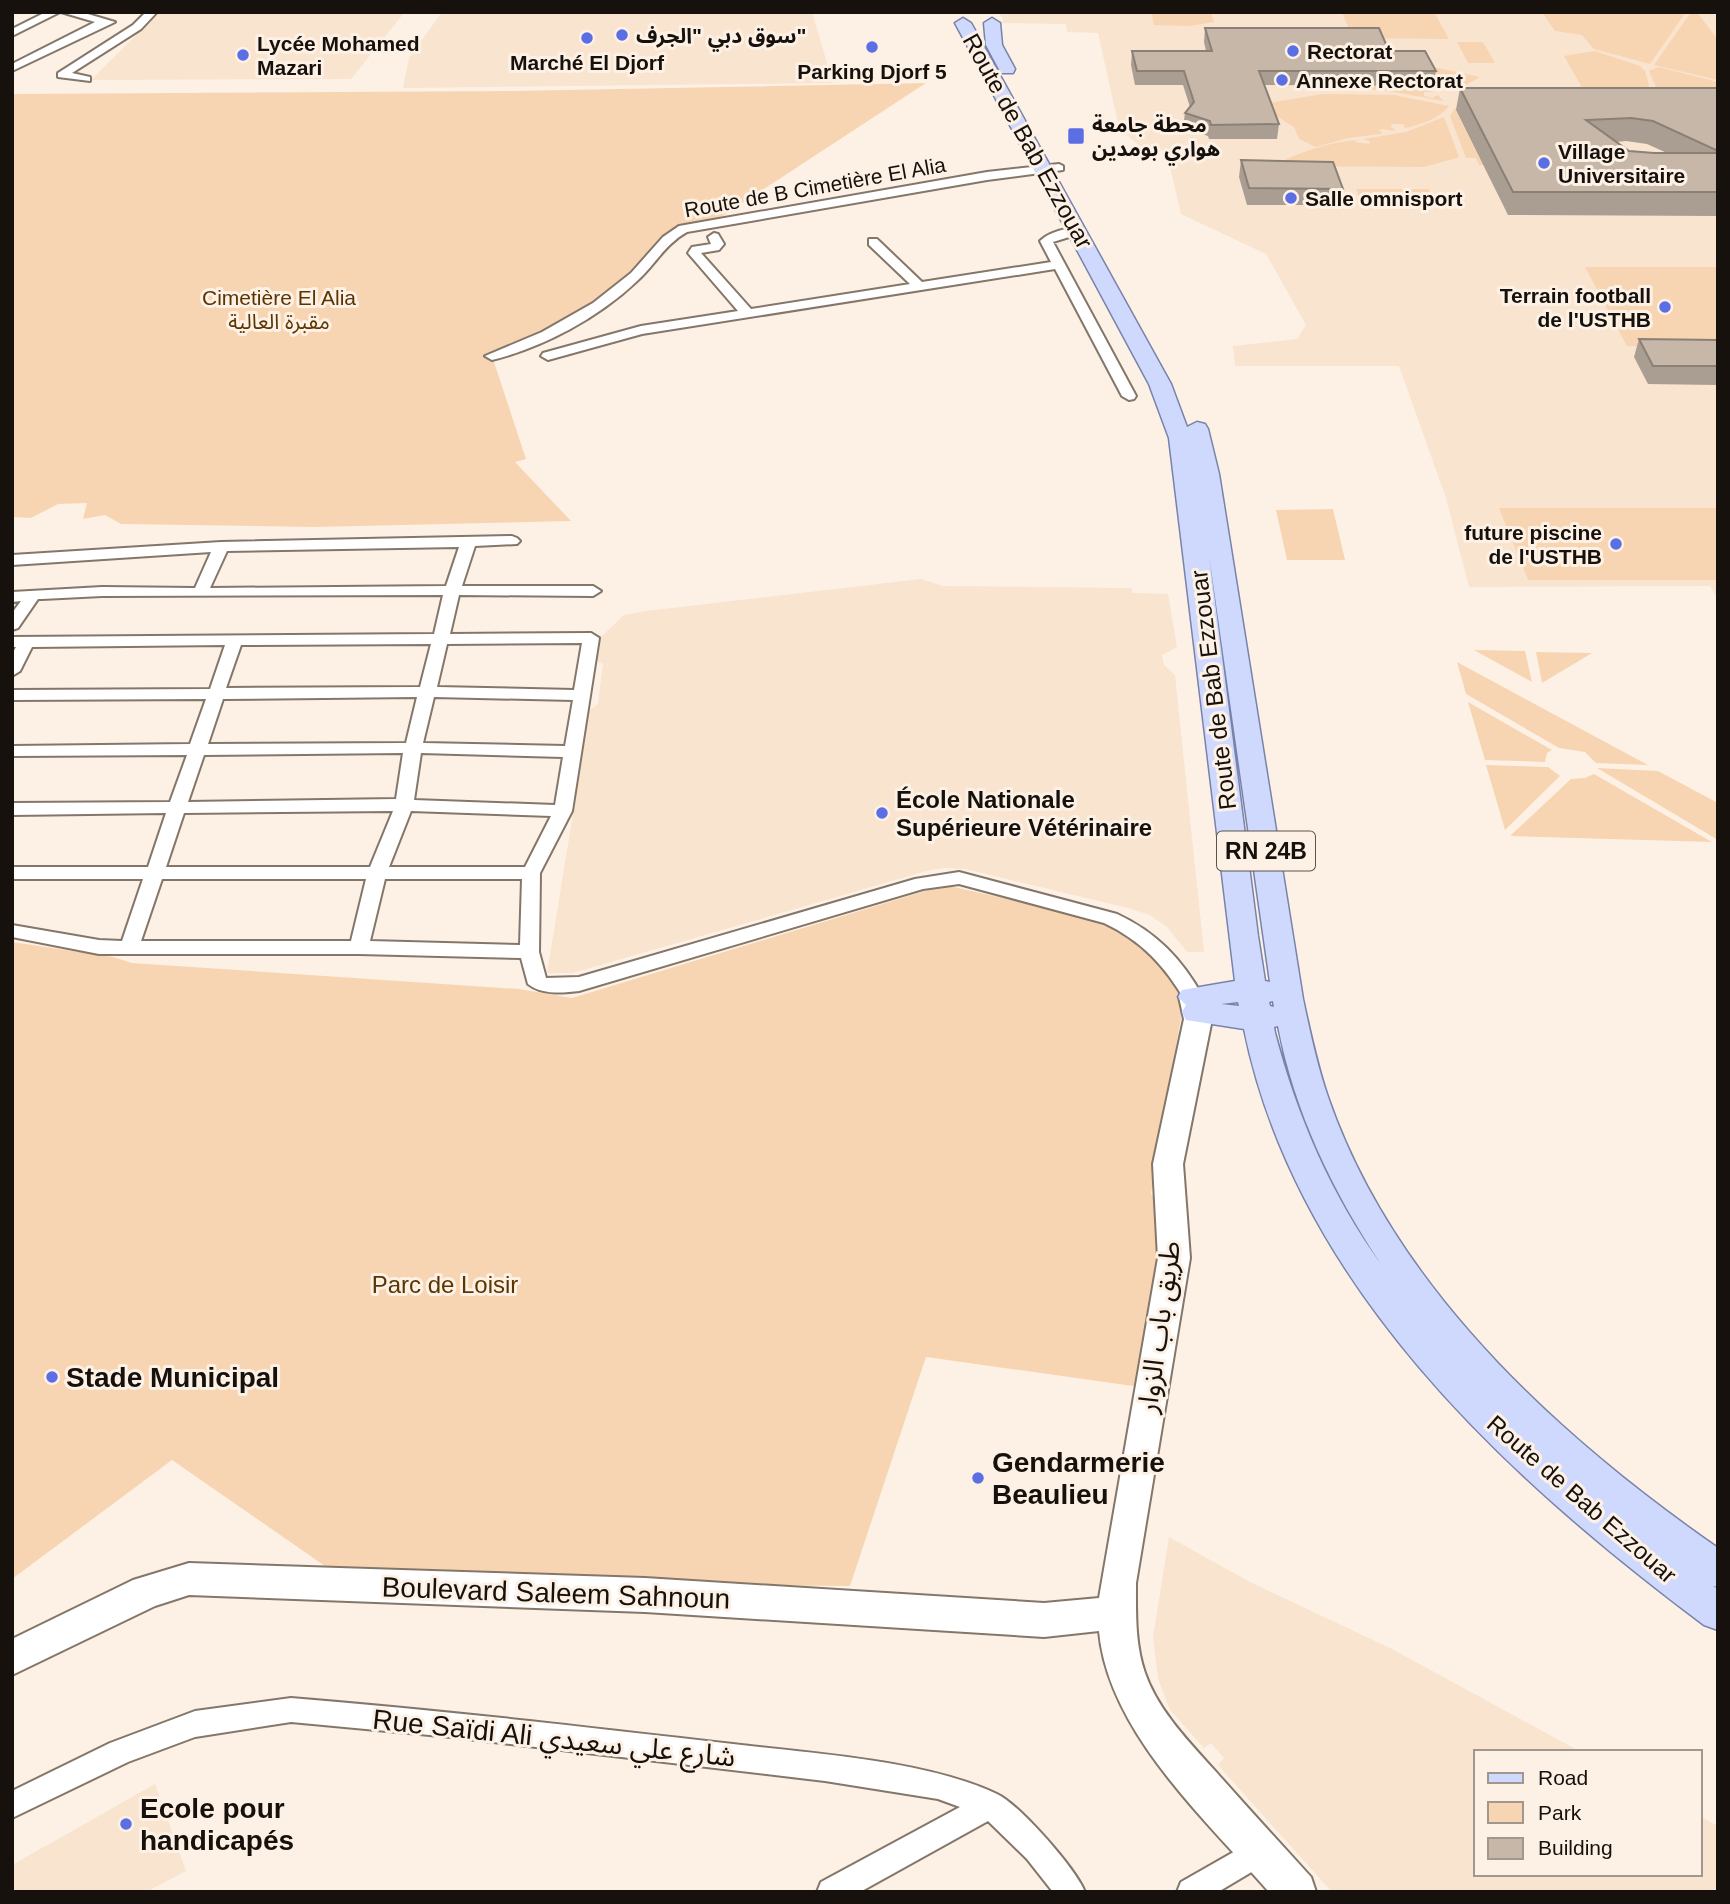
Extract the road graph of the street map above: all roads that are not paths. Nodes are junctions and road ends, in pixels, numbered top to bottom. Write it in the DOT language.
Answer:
graph roads {
  1 [pos="55,12"];
  2 [pos="66,12"];
  3 [pos="152,12"];
  4 [pos="975,16"];
  5 [pos="104,21"];
  6 [pos="137,27"];
  7 [pos="12,33"];
  8 [pos="12,68"];
  9 [pos="86,79"];
  10 [pos="1051,169"];
  11 [pos="1078,230"];
  12 [pos="714,237"];
  13 [pos="873,242"];
  14 [pos="1058,265"];
  15 [pos="919,286"];
  16 [pos="747,313"];
  17 [pos="492,356"];
  18 [pos="548,356"];
  19 [pos="1129,396"];
  20 [pos="512,541"];
  21 [pos="468,542"];
  22 [pos="221,547"];
  23 [pos="12,560"];
  24 [pos="453,589"];
  25 [pos="201,591"];
  26 [pos="593,591"];
  27 [pos="34,594"];
  28 [pos="12,597"];
  29 [pos="12,625"];
  30 [pos="234,639"];
  31 [pos="440,639"];
  32 [pos="20,641"];
  33 [pos="12,671"];
  34 [pos="429,692"];
  35 [pos="216,694"];
  36 [pos="12,695"];
  37 [pos="582,695"];
  38 [pos="414,748"];
  39 [pos="197,750"];
  40 [pos="12,751"];
  41 [pos="573,752"];
  42 [pos="404,806"];
  43 [pos="177,808"];
  44 [pos="12,809"];
  45 [pos="563,811"];
  46 [pos="12,873"];
  47 [pos="156,873"];
  48 [pos="377,873"];
  49 [pos="531,873"];
  50 [pos="12,931"];
  51 [pos="359,947"];
  52 [pos="130,948"];
  53 [pos="530,952"];
  54 [pos="1195,1004"];
  55 [pos="1253,1004"];
  56 [pos="1289,1005"];
  57 [pos="1710,1590"];
  58 [pos="1115,1613"];
  59 [pos="12,1658"];
  60 [pos="12,1805"];
  61 [pos="991,1805"];
  62 [pos="1260,1851"];
  63 [pos="831,1892"];
  64 [pos="1071,1892"];
  65 [pos="1191,1892"];
  66 [pos="1296,1892"];
  1 -- 7 [label="street"];
  2 -- 5 [label="street"];
  3 -- 6 [label="street"];
  4 -- 10 [label="main road, Route de Bab Ezzouar"];
  5 -- 6 [label="street"];
  5 -- 8 [label="street"];
  6 -- 9 [label="street"];
  10 -- 11 [label="main road, Route de Bab Ezzouar"];
  10 -- 17 [label="street, Route de B Cimetière El Alia"];
  10 -- 56 [label="main road, Route de Bab Ezzouar / RN 24B"];
  11 -- 14 [label="street"];
  11 -- 55 [label="main road, Route de Bab Ezzouar"];
  12 -- 16 [label="street"];
  13 -- 15 [label="street"];
  14 -- 15 [label="street"];
  14 -- 19 [label="street"];
  15 -- 16 [label="street"];
  16 -- 18 [label="street"];
  20 -- 21 [label="street"];
  21 -- 22 [label="street"];
  21 -- 24 [label="street"];
  22 -- 23 [label="street"];
  22 -- 25 [label="street"];
  24 -- 25 [label="street"];
  24 -- 26 [label="street"];
  24 -- 31 [label="street"];
  25 -- 27 [label="street"];
  27 -- 28 [label="street"];
  27 -- 29 [label="street"];
  30 -- 31 [label="street"];
  30 -- 32 [label="street"];
  30 -- 35 [label="street"];
  31 -- 34 [label="street"];
  31 -- 37 [label="street"];
  32 -- 33 [label="street"];
  34 -- 35 [label="street"];
  34 -- 37 [label="street"];
  34 -- 38 [label="street"];
  35 -- 36 [label="street"];
  35 -- 39 [label="street"];
  37 -- 41 [label="street"];
  38 -- 39 [label="street"];
  38 -- 41 [label="street"];
  38 -- 42 [label="street"];
  39 -- 40 [label="street"];
  39 -- 43 [label="street"];
  41 -- 45 [label="street"];
  42 -- 43 [label="street"];
  42 -- 45 [label="street"];
  42 -- 48 [label="street"];
  43 -- 44 [label="street"];
  43 -- 47 [label="street"];
  45 -- 49 [label="street"];
  46 -- 47 [label="street"];
  47 -- 48 [label="street"];
  47 -- 52 [label="street"];
  48 -- 49 [label="street"];
  48 -- 51 [label="street"];
  49 -- 53 [label="street"];
  50 -- 52 [label="street"];
  51 -- 52 [label="street"];
  51 -- 53 [label="street"];
  53 -- 54 [label="street"];
  54 -- 55 [label="main road"];
  54 -- 58 [label="street, طريق باب الزوار"];
  55 -- 56 [label="main road"];
  55 -- 57 [label="main road, Route de Bab Ezzouar"];
  56 -- 57 [label="main road, Route de Bab Ezzouar / RN 24B"];
  58 -- 59 [label="street, Boulevard Saleem Sahnoun"];
  58 -- 62 [label="street, طريق باب الزوار"];
  60 -- 61 [label="street, Rue Saïdi Ali شارع علي سعيدي"];
  61 -- 63 [label="street"];
  61 -- 64 [label="street, Rue Saïdi Ali شارع علي سعيدي"];
  62 -- 65 [label="street"];
  62 -- 66 [label="street, طريق باب الزوار"];
}
